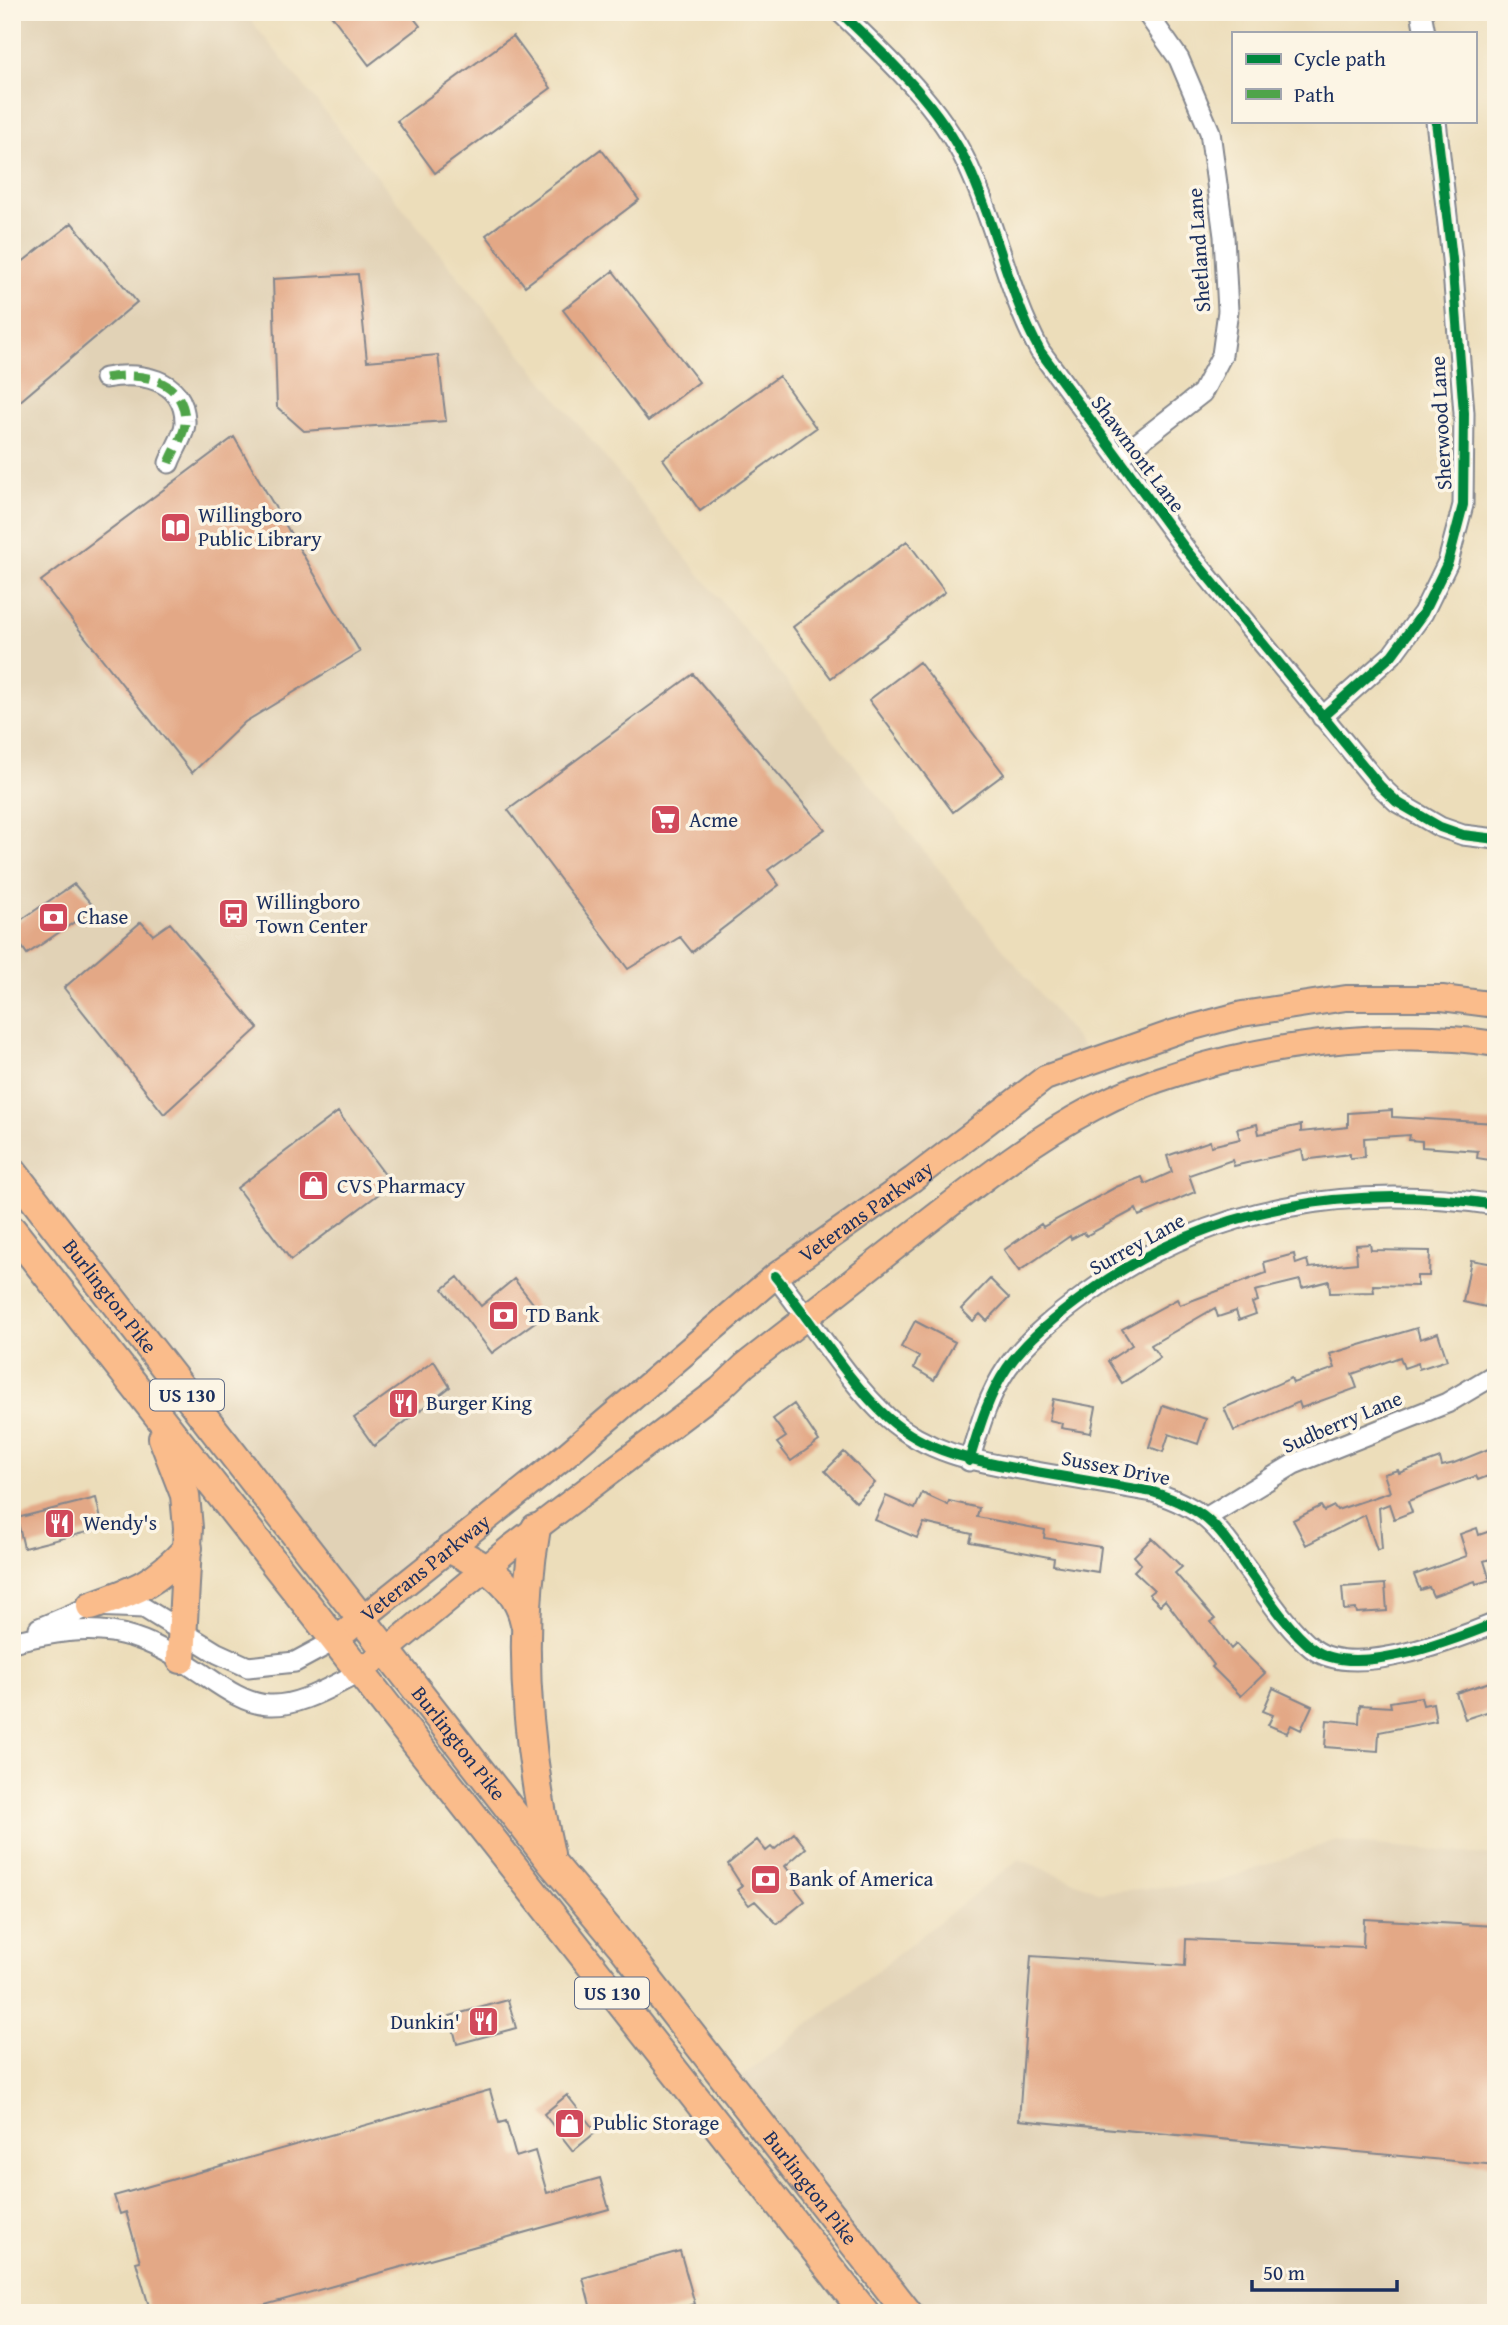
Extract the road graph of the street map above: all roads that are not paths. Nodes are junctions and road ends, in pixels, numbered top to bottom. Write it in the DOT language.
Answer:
graph roads {
  1 [pos="840,12"];
  2 [pos="1146,12"];
  3 [pos="1421,12"];
  4 [pos="1425,32"];
  5 [pos="1436,122"];
  6 [pos="105,379"];
  7 [pos="1120,457"];
  8 [pos="169,463"];
  9 [pos="1322,717"];
  10 [pos="1496,839"];
  11 [pos="1496,1005"];
  12 [pos="1496,1044"];
  13 [pos="12,1171"];
  14 [pos="1496,1205"];
  15 [pos="12,1230"];
  16 [pos="775,1276"];
  17 [pos="807,1317"];
  18 [pos="1496,1374"];
  19 [pos="144,1398"];
  20 [pos="969,1461"];
  21 [pos="1208,1517"];
  22 [pos="536,1528"];
  23 [pos="188,1548"];
  24 [pos="450,1549"];
  25 [pos="487,1567"];
  26 [pos="91,1606"];
  27 [pos="363,1618"];
  28 [pos="1496,1623"];
  29 [pos="528,1636"];
  30 [pos="334,1641"];
  31 [pos="12,1642"];
  32 [pos="182,1646"];
  33 [pos="389,1651"];
  34 [pos="359,1673"];
  35 [pos="552,1863"];
  36 [pos="865,2313"];
  37 [pos="908,2313"];
  1 -- 7 [label="street, Shawmont Lane"];
  2 -- 7 [label="street, Shetland Lane"];
  3 -- 4 [label="street"];
  5 -- 9 [label="street, Sherwood Lane"];
  6 -- 8 [label="street"];
  7 -- 9 [label="street, Shawmont Lane"];
  9 -- 10 [label="street, Shawmont Lane"];
  11 -- 16 [label="main road, Veterans Parkway"];
  12 -- 17 [label="main road, Veterans Parkway"];
  13 -- 27 [label="highway, Burlington Pike / US 130"];
  14 -- 20 [label="street, Surrey Lane"];
  15 -- 19 [label="highway, Burlington Pike / US 130"];
  16 -- 17 [label="street, Sussex Drive"];
  16 -- 24 [label="main road, Veterans Parkway"];
  17 -- 20 [label="street, Sussex Drive"];
  17 -- 22 [label="main road, Veterans Parkway"];
  18 -- 21 [label="street, Sudberry Lane"];
  19 -- 23 [label="highway"];
  19 -- 30 [label="highway, Burlington Pike / US 130"];
  20 -- 21 [label="street, Sussex Drive"];
  21 -- 28 [label="street, Sussex Drive"];
  22 -- 25 [label="main road, Veterans Parkway"];
  22 -- 29 [label="highway"];
  23 -- 26 [label="highway"];
  23 -- 32 [label="highway"];
  24 -- 25 [label="highway"];
  24 -- 27 [label="main road, Veterans Parkway"];
  25 -- 29 [label="highway"];
  25 -- 33 [label="main road, Veterans Parkway"];
  26 -- 31 [label="street"];
  26 -- 32 [label="street"];
  27 -- 30 [label="main road, Veterans Parkway"];
  27 -- 33 [label="highway, Burlington Pike / US 130"];
  29 -- 35 [label="highway"];
  30 -- 32 [label="street"];
  30 -- 34 [label="highway, Burlington Pike / US 130"];
  31 -- 32 [label="street"];
  32 -- 34 [label="street"];
  33 -- 34 [label="main road, Veterans Parkway"];
  33 -- 35 [label="highway, Burlington Pike / US 130"];
  34 -- 36 [label="highway, Burlington Pike / US 130"];
  35 -- 37 [label="highway, Burlington Pike / US 130"];
}
